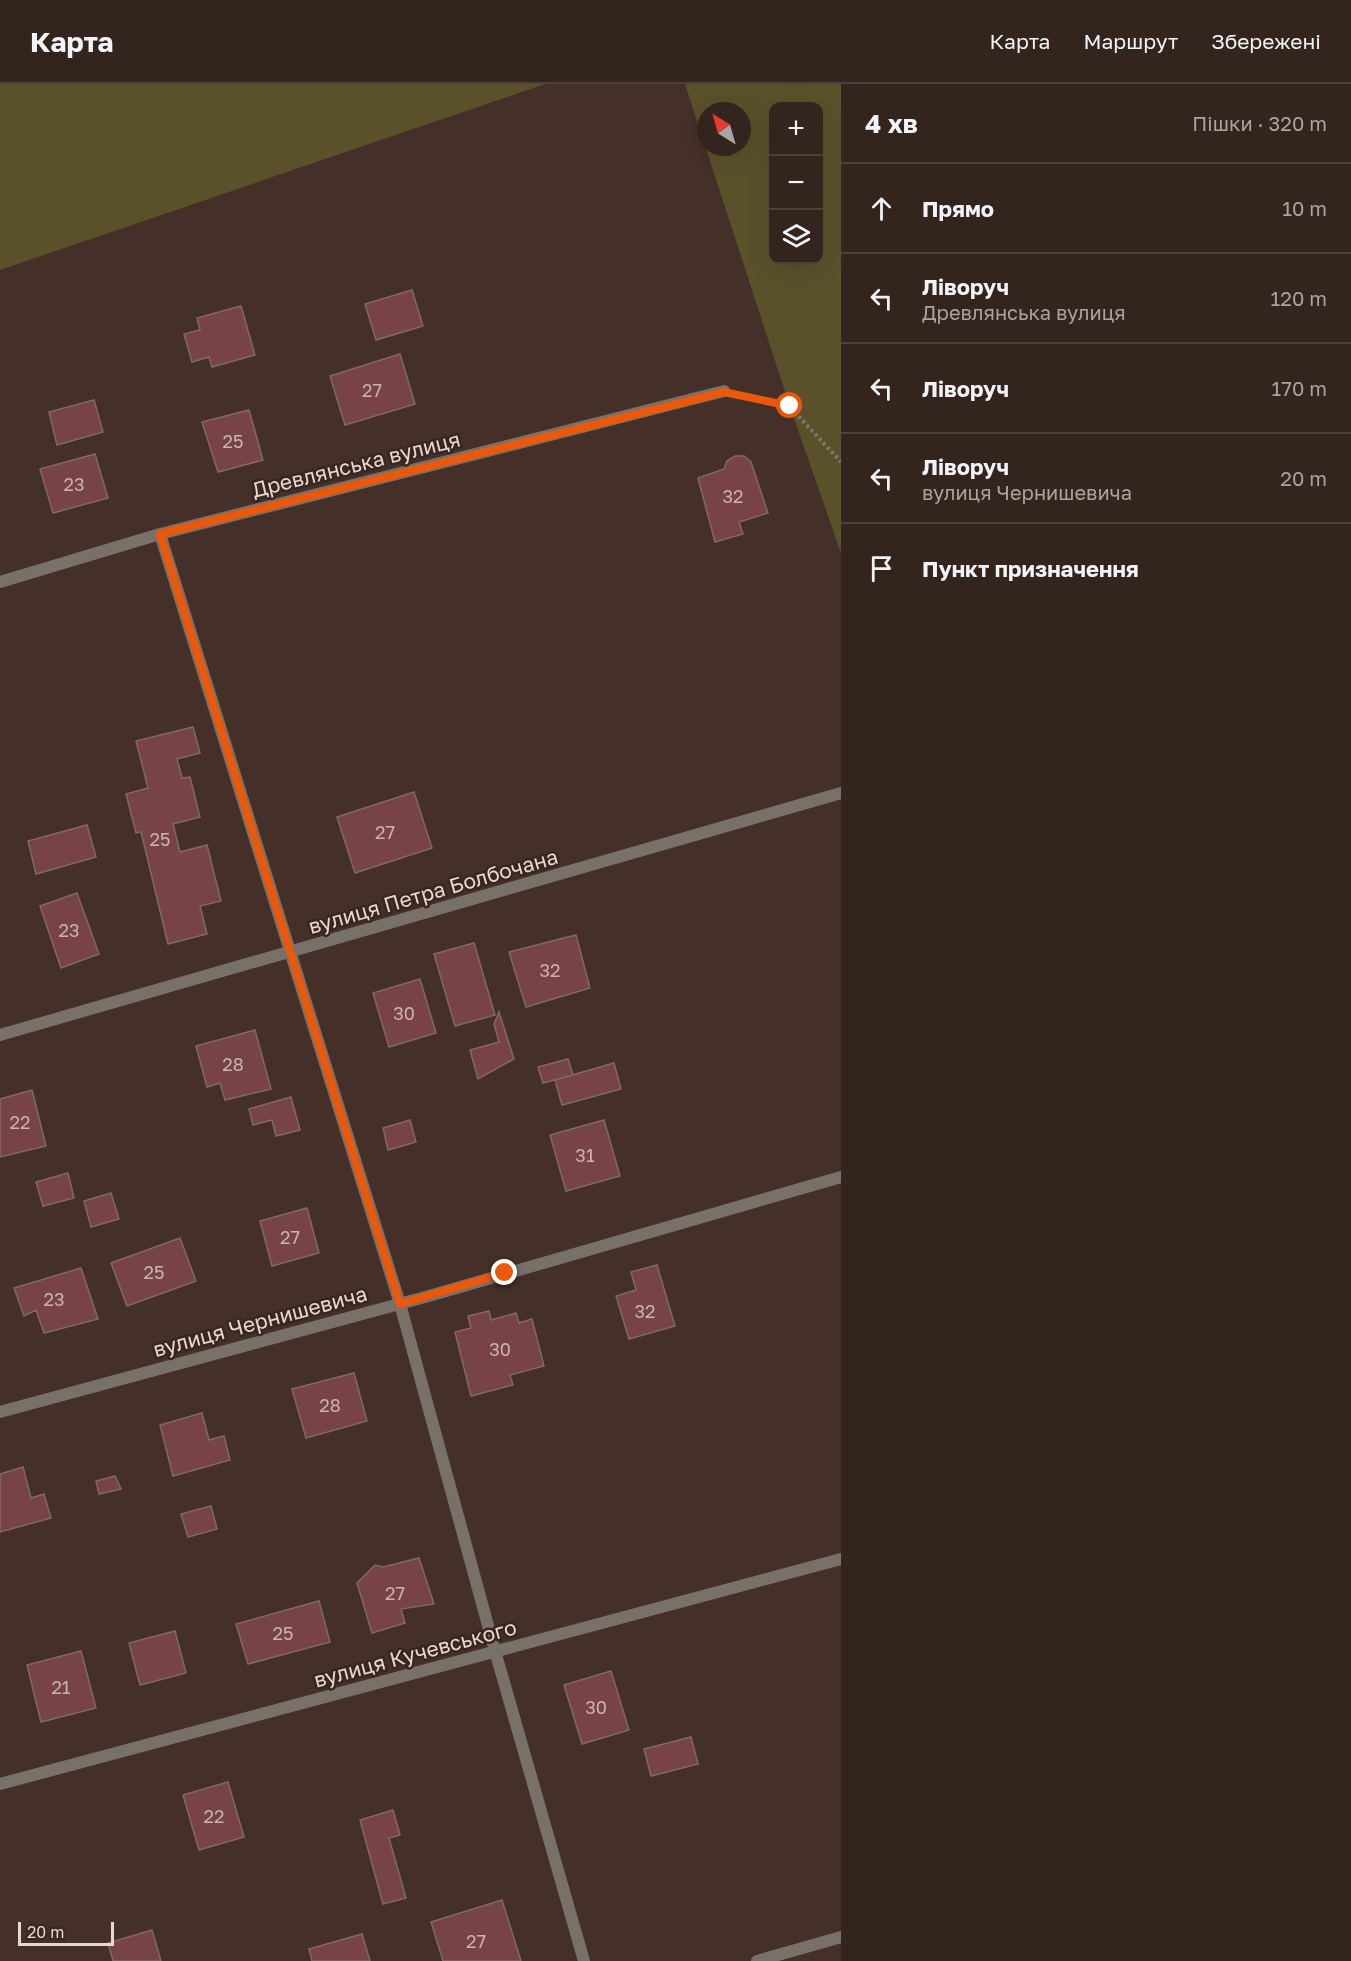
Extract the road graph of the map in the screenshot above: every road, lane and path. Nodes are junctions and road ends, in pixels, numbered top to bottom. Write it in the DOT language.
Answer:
graph roads {
  1 [pos="724,392"];
  2 [pos="841,462"];
  3 [pos="160,534"];
  4 [pos="0,582"];
  5 [pos="841,793"];
  6 [pos="292,952"];
  7 [pos="0,1035"];
  8 [pos="841,1177"];
  9 [pos="400,1304"];
  10 [pos="0,1412"];
  11 [pos="841,1559"];
  12 [pos="495,1651"];
  13 [pos="0,1784"];
  14 [pos="841,1937"];
  15 [pos="584,1961"];
  16 [pos="757,1961"];
  1 -- 2 [label="path"];
  1 -- 3 [label="street, Древлянська вулиця"];
  3 -- 4 [label="street, Древлянська вулиця"];
  3 -- 6 [label="street"];
  5 -- 6 [label="street, вулиця Петра Болбочана"];
  6 -- 7 [label="street, вулиця Петра Болбочана"];
  6 -- 9 [label="street"];
  8 -- 9 [label="street, вулиця Чернишевича"];
  9 -- 10 [label="street, вулиця Чернишевича"];
  9 -- 12 [label="street"];
  11 -- 12 [label="street, вулиця Кучевського"];
  12 -- 13 [label="street, вулиця Кучевського"];
  12 -- 15 [label="street"];
  14 -- 16 [label="street"];
}
